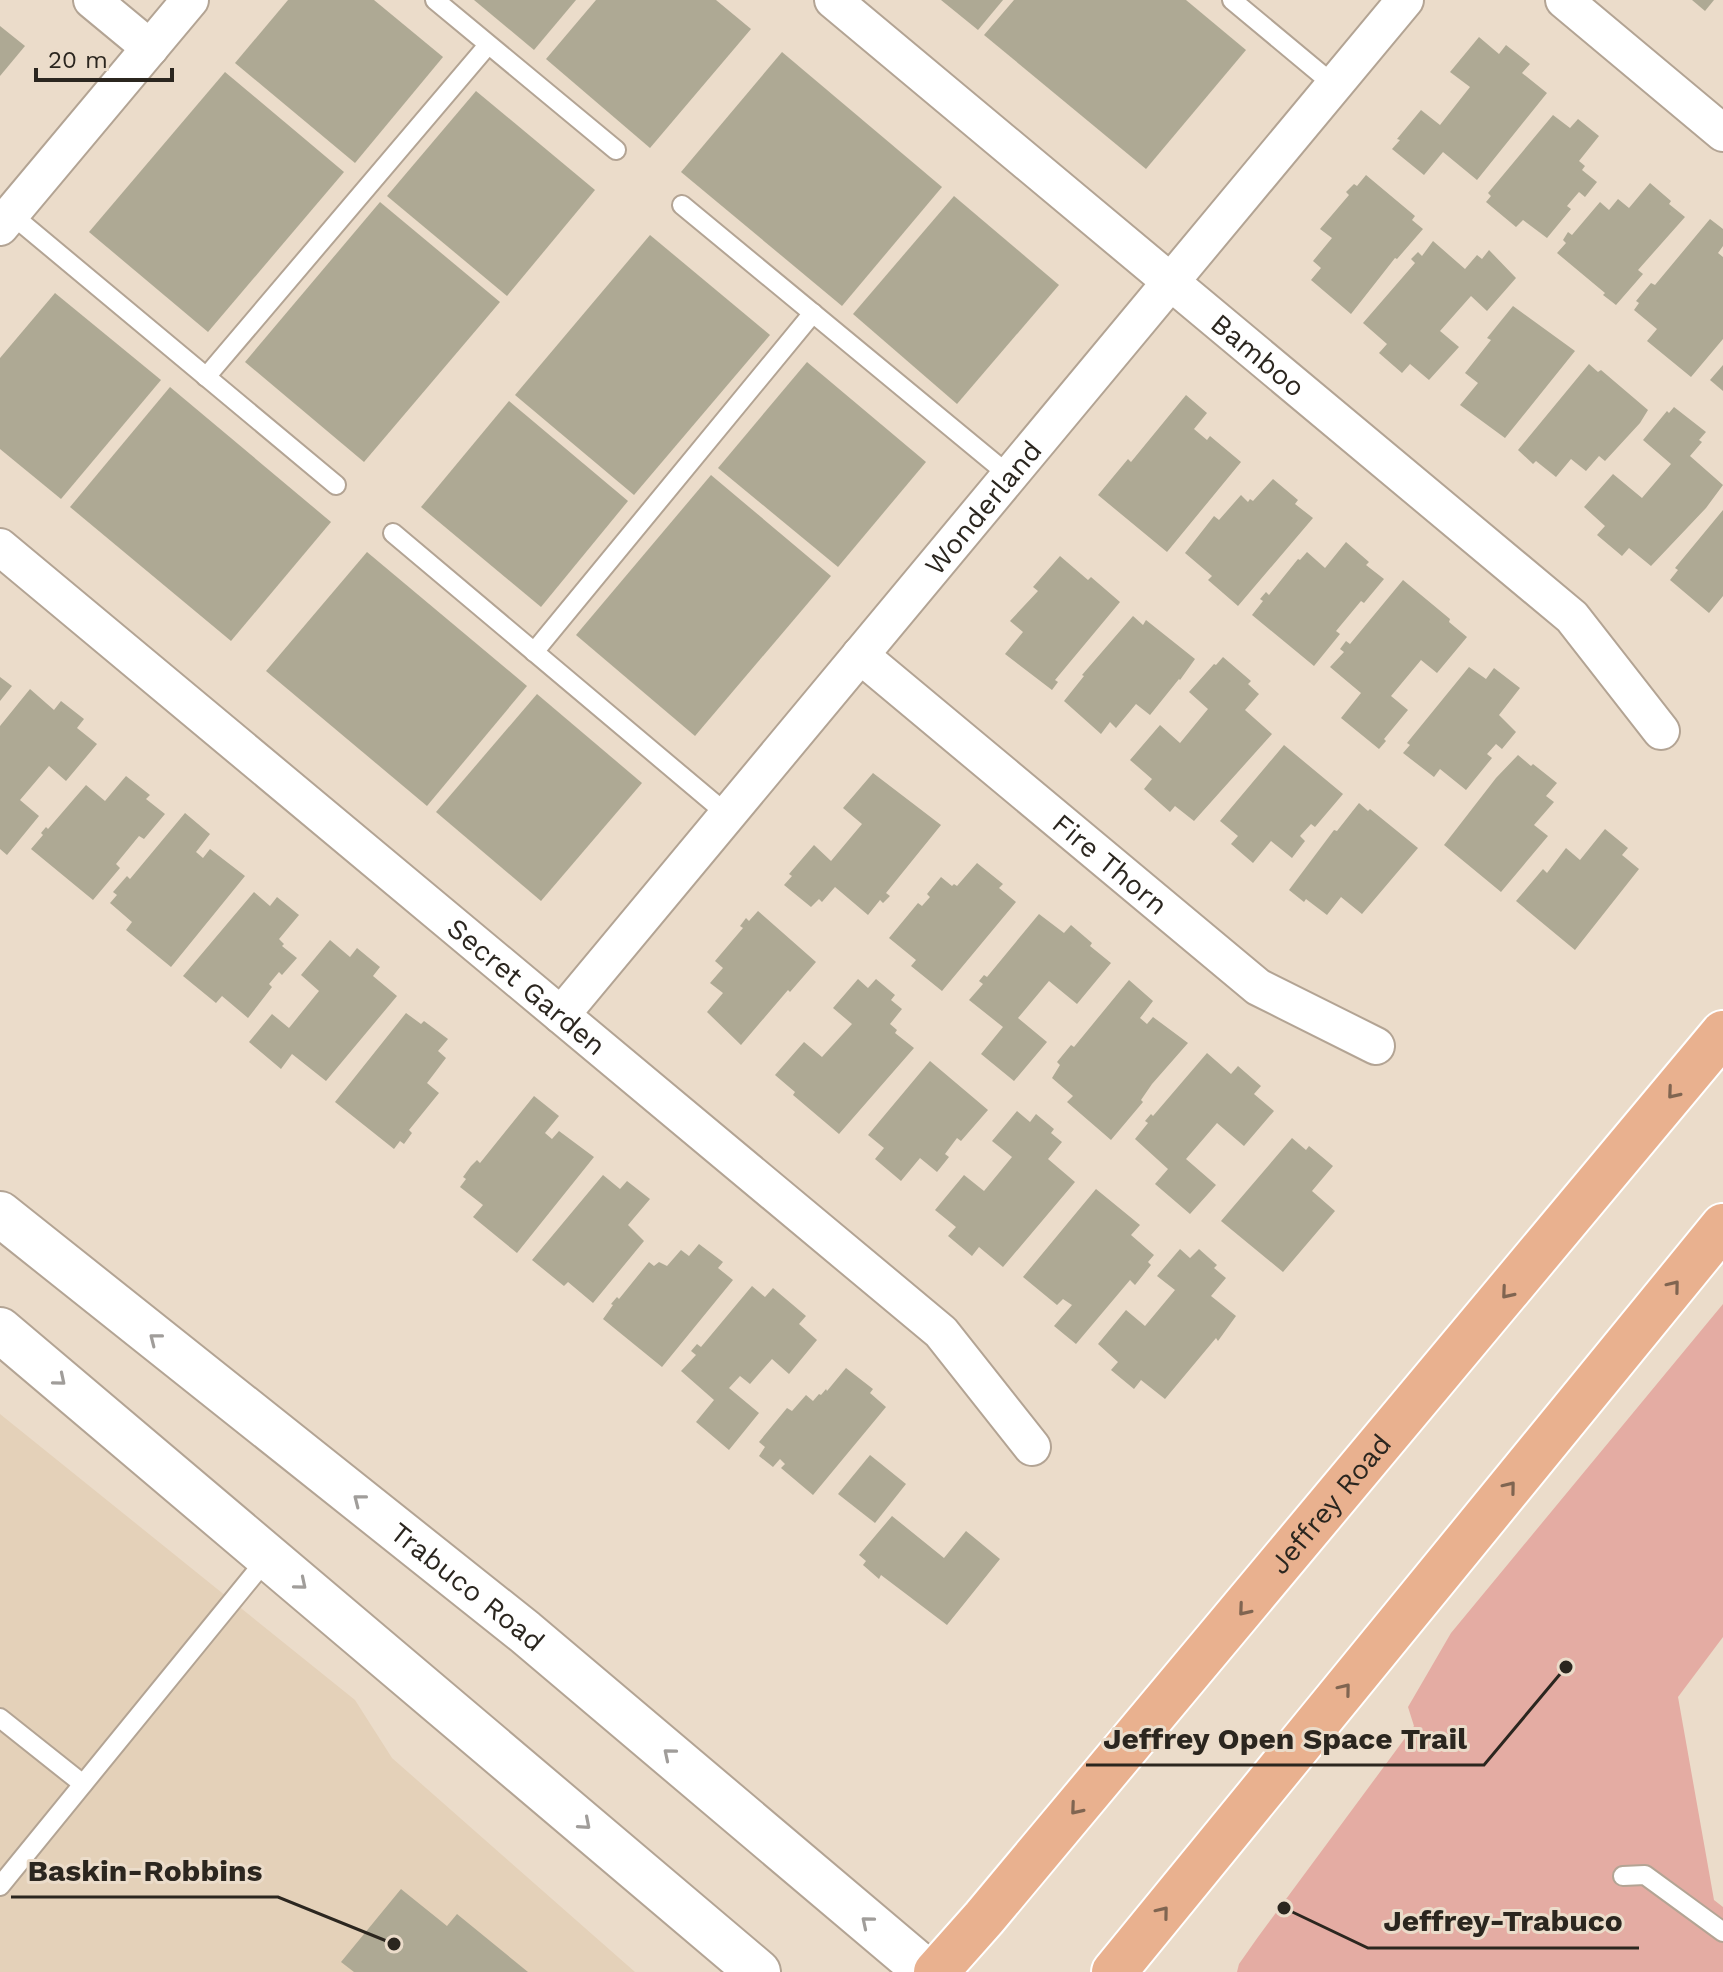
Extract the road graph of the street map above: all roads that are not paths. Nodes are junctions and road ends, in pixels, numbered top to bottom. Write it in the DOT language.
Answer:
graph roads {
  1 [pos="92,0"];
  2 [pos="190,0"];
  3 [pos="435,0"];
  4 [pos="833,0"];
  5 [pos="1232,0"];
  6 [pos="1405,0"];
  7 [pos="1564,0"];
  8 [pos="488,45"];
  9 [pos="150,48"];
  10 [pos="1334,85"];
  11 [pos="1723,133"];
  12 [pos="616,150"];
  13 [pos="682,205"];
  14 [pos="5,221"];
  15 [pos="1170,283"];
  16 [pos="813,313"];
  17 [pos="206,377"];
  18 [pos="1010,476"];
  19 [pos="336,485"];
  20 [pos="393,533"];
  21 [pos="0,547"];
  22 [pos="534,652"];
  23 [pos="860,655"];
  24 [pos="1661,731"];
  25 [pos="728,815"];
  26 [pos="561,1015"];
  27 [pos="1723,1033"];
  28 [pos="1376,1046"];
  29 [pos="0,1214"];
  30 [pos="1723,1226"];
  31 [pos="0,1330"];
  32 [pos="1032,1447"];
  33 [pos="269,1556"];
  34 [pos="0,1718"];
  35 [pos="83,1784"];
  36 [pos="1623,1876"];
  37 [pos="0,1886"];
  38 [pos="1723,1932"];
  39 [pos="758,1972"];
  40 [pos="927,1972"];
  41 [pos="936,1972"];
  42 [pos="1114,1972"];
  1 -- 9 [label="street"];
  2 -- 9 [label="street"];
  3 -- 8 [label="lane"];
  4 -- 15 [label="street, Bamboo"];
  5 -- 10 [label="lane"];
  6 -- 10 [label="street, Wonderland"];
  7 -- 11 [label="street"];
  8 -- 12 [label="lane"];
  8 -- 17 [label="lane"];
  9 -- 14 [label="street"];
  10 -- 15 [label="street, Wonderland"];
  13 -- 16 [label="lane"];
  14 -- 17 [label="lane"];
  15 -- 18 [label="street, Wonderland"];
  15 -- 24 [label="street, Bamboo"];
  16 -- 18 [label="lane"];
  16 -- 22 [label="lane"];
  17 -- 19 [label="lane"];
  18 -- 23 [label="street, Wonderland"];
  20 -- 22 [label="lane"];
  21 -- 26 [label="street, Secret Garden"];
  22 -- 25 [label="lane"];
  23 -- 25 [label="street, Wonderland"];
  23 -- 28 [label="street, Fire Thorn"];
  25 -- 26 [label="street, Wonderland"];
  26 -- 32 [label="street, Secret Garden"];
  27 -- 41 [label="main road, Jeffrey Road, one-way"];
  40 -- 29 [label="main road, Trabuco Road, one-way"];
  42 -- 30 [label="main road, one-way"];
  31 -- 33 [label="main road, one-way"];
  33 -- 35 [label="lane"];
  33 -- 39 [label="main road, one-way"];
  34 -- 35 [label="lane"];
  35 -- 37 [label="lane"];
  36 -- 38 [label="lane"];
}
